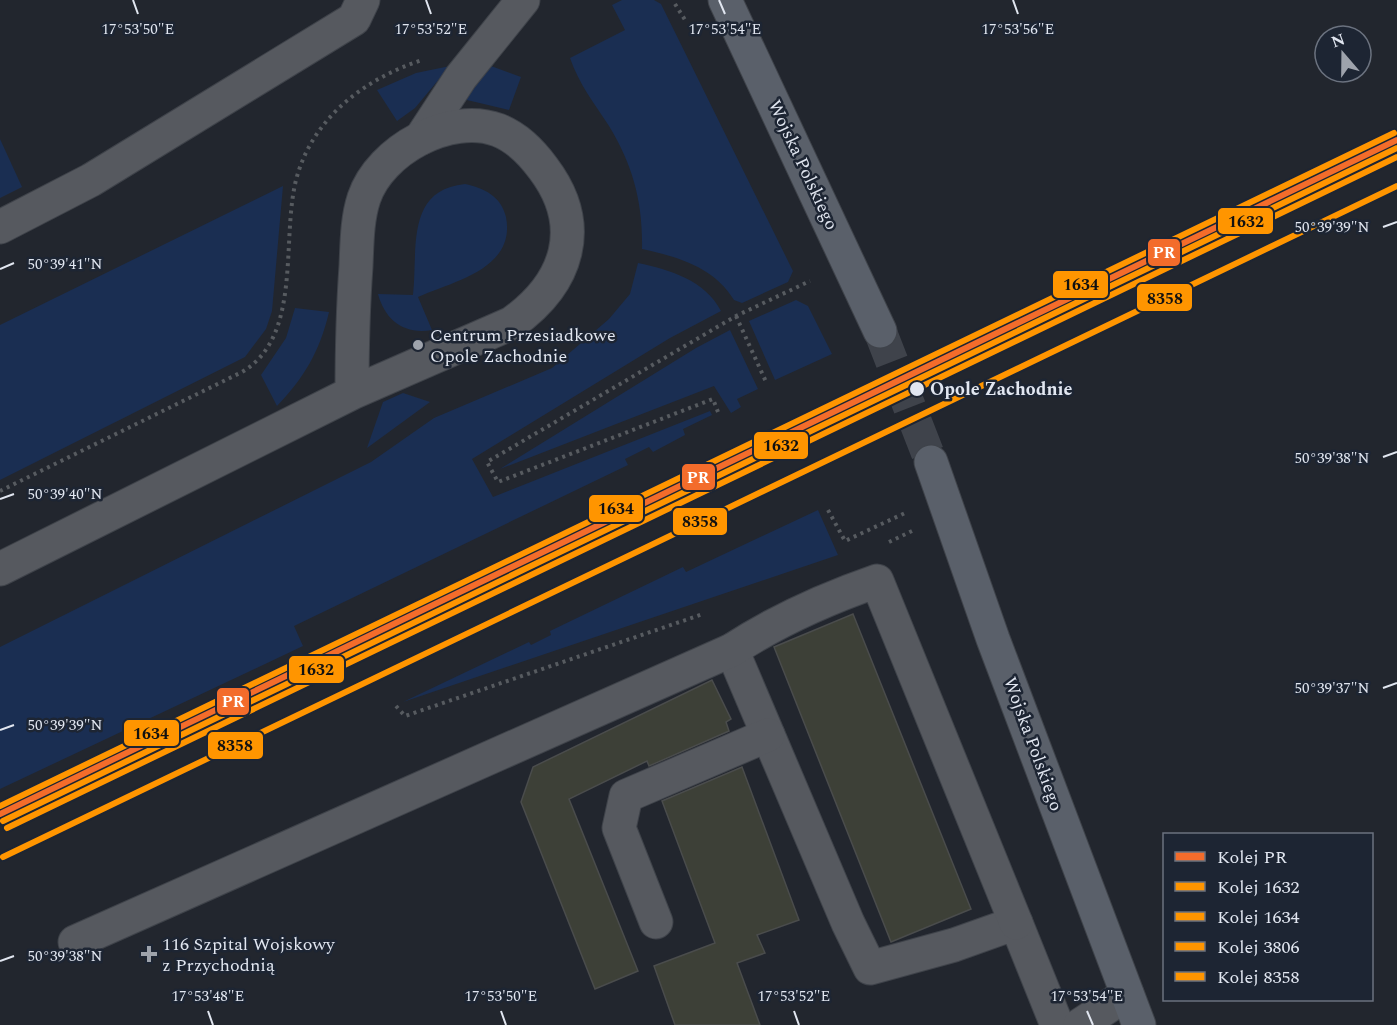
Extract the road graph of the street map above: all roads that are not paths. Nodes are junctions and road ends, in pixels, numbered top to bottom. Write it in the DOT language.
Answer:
graph roads {
  1 [pos="363,0"];
  2 [pos="725,2"];
  3 [pos="525,3"];
  4 [pos="420,138"];
  5 [pos="0,227"];
  6 [pos="880,331"];
  7 [pos="352,393"];
  8 [pos="931,462"];
  9 [pos="0,569"];
  10 [pos="732,650"];
  11 [pos="768,735"];
  12 [pos="656,922"];
  13 [pos="1016,923"];
  14 [pos="75,942"];
  15 [pos="1127,994"];
  16 [pos="1057,1025"];
  17 [pos="1080,1025"];
  18 [pos="1139,1025"];
  1 -- 5 [label="street"];
  2 -- 6 [label="main road, Wojska Polskiego"];
  3 -- 4 [label="street"];
  4 -- 7 [label="street"];
  4 -- 7 [label="street"];
  7 -- 9 [label="street"];
  8 -- 15 [label="main road, Wojska Polskiego"];
  10 -- 11 [label="street"];
  10 -- 13 [label="street"];
  10 -- 14 [label="street"];
  11 -- 12 [label="street"];
  11 -- 13 [label="street"];
  13 -- 16 [label="street"];
  15 -- 17 [label="street"];
  15 -- 18 [label="main road, Wojska Polskiego"];
}
